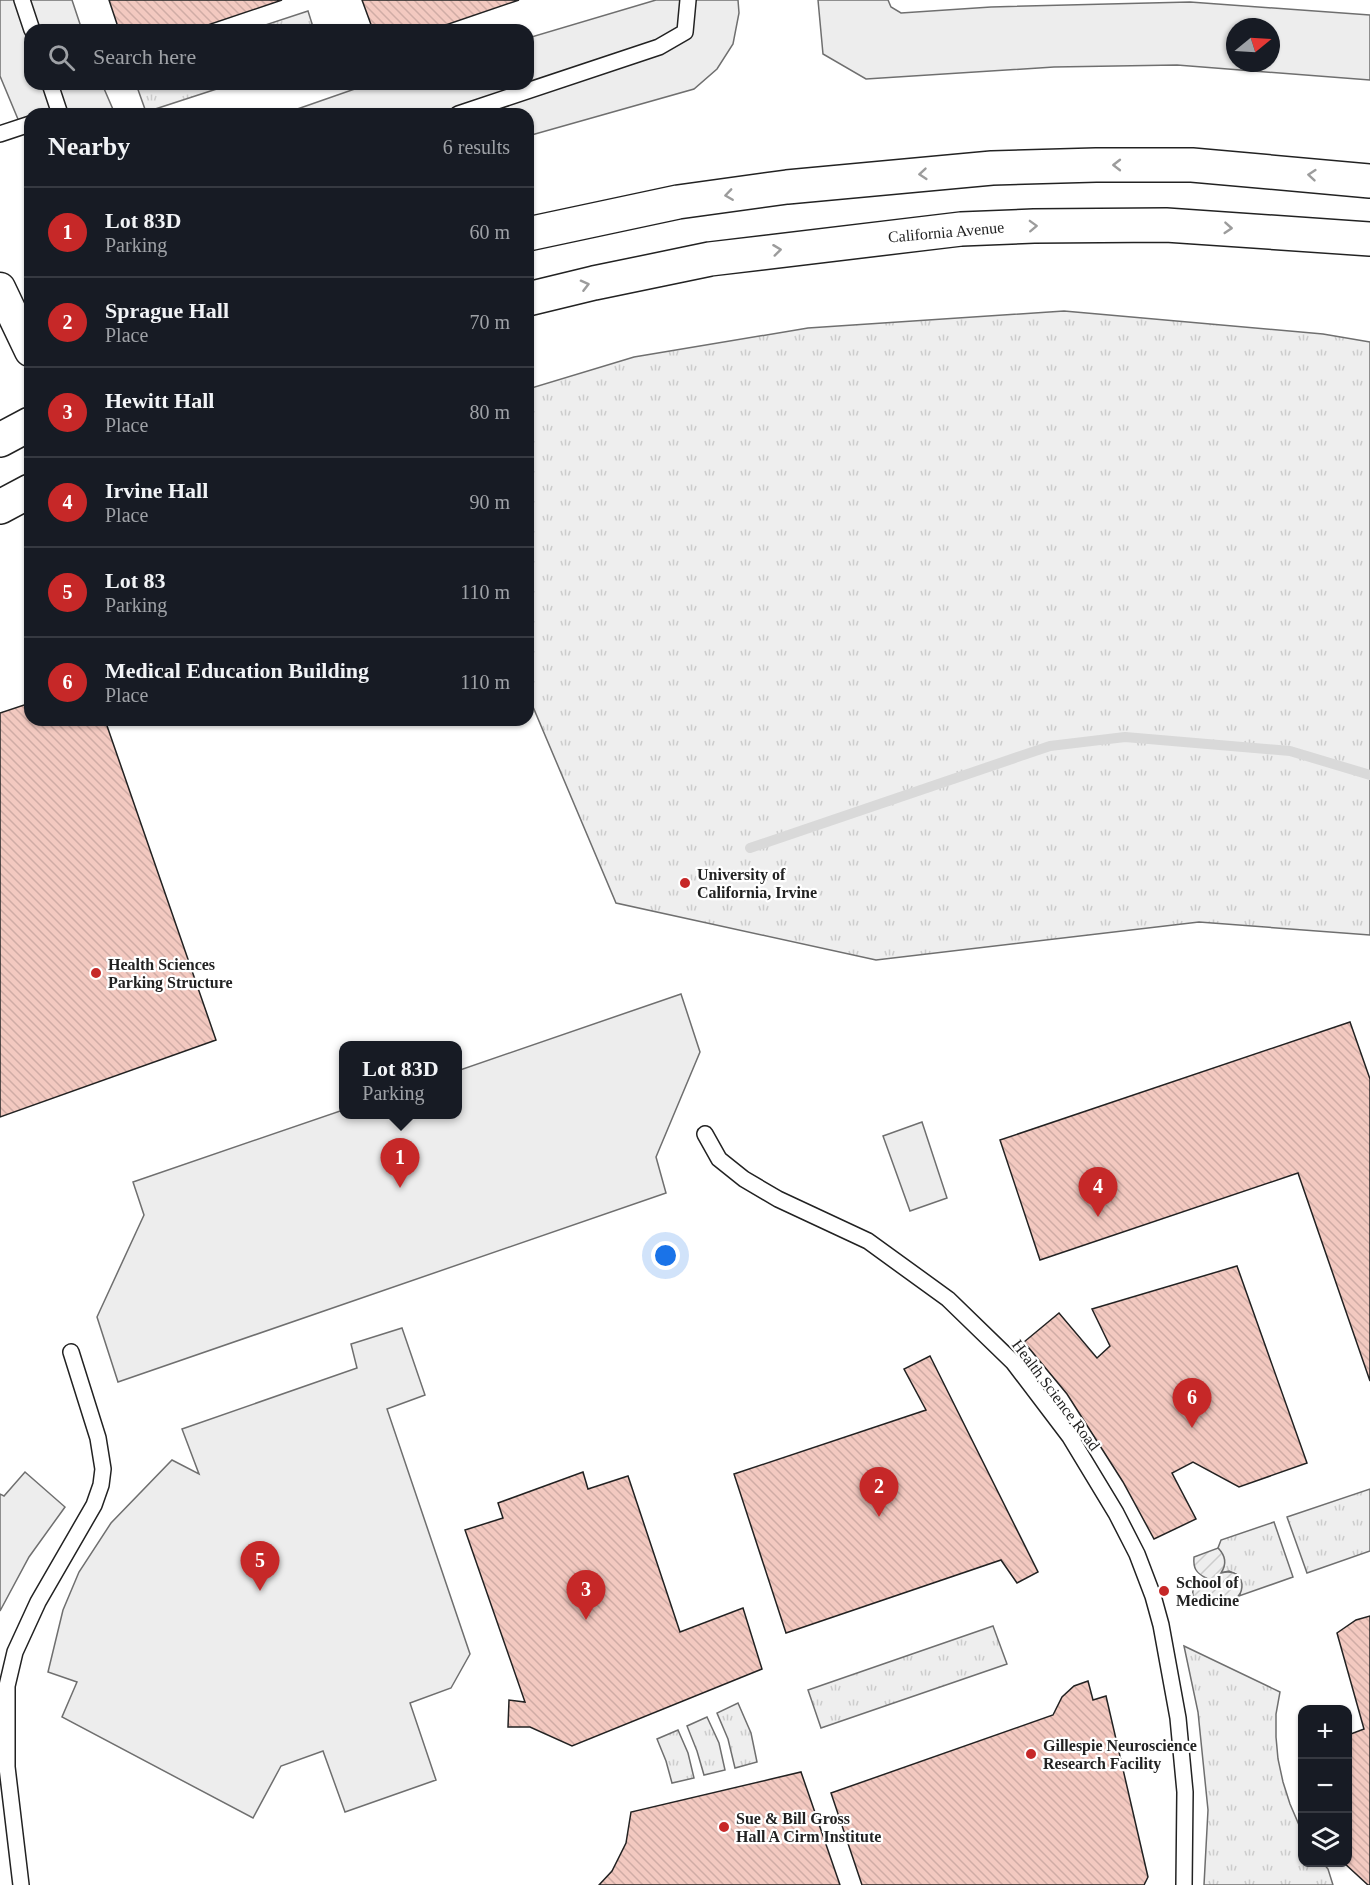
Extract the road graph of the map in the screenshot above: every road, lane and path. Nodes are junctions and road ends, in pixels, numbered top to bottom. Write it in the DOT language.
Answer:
graph roads {
  1 [pos="22,0"];
  2 [pos="688,0"];
  3 [pos="30,24"];
  4 [pos="534,89"];
  5 [pos="52,90"];
  6 [pos="530,90"];
  7 [pos="58,108"];
  8 [pos="476,108"];
  9 [pos="24,126"];
  10 [pos="0,134"];
  11 [pos="1370,181"];
  12 [pos="534,233"];
  13 [pos="1370,239"];
  14 [pos="0,288"];
  15 [pos="534,298"];
  16 [pos="24,338"];
  17 [pos="24,427"];
  18 [pos="0,440"];
  19 [pos="24,494"];
  20 [pos="0,507"];
  21 [pos="705,1134"];
  22 [pos="70,1353"];
  23 [pos="3,1684"];
  24 [pos="21,1885"];
  25 [pos="1184,1885"];
  1 -- 3 [label="lane"];
  2 -- 4 [label="lane"];
  5 -- 7 [label="lane"];
  6 -- 8 [label="lane"];
  9 -- 10 [label="lane"];
  11 -- 12 [label="street, one-way"];
  15 -- 13 [label="street, California Avenue, one-way"];
  14 -- 16 [label="street"];
  17 -- 18 [label="street"];
  19 -- 20 [label="street"];
  21 -- 25 [label="lane, Health Science Road"];
  22 -- 23 [label="lane"];
  23 -- 24 [label="lane"];
}
